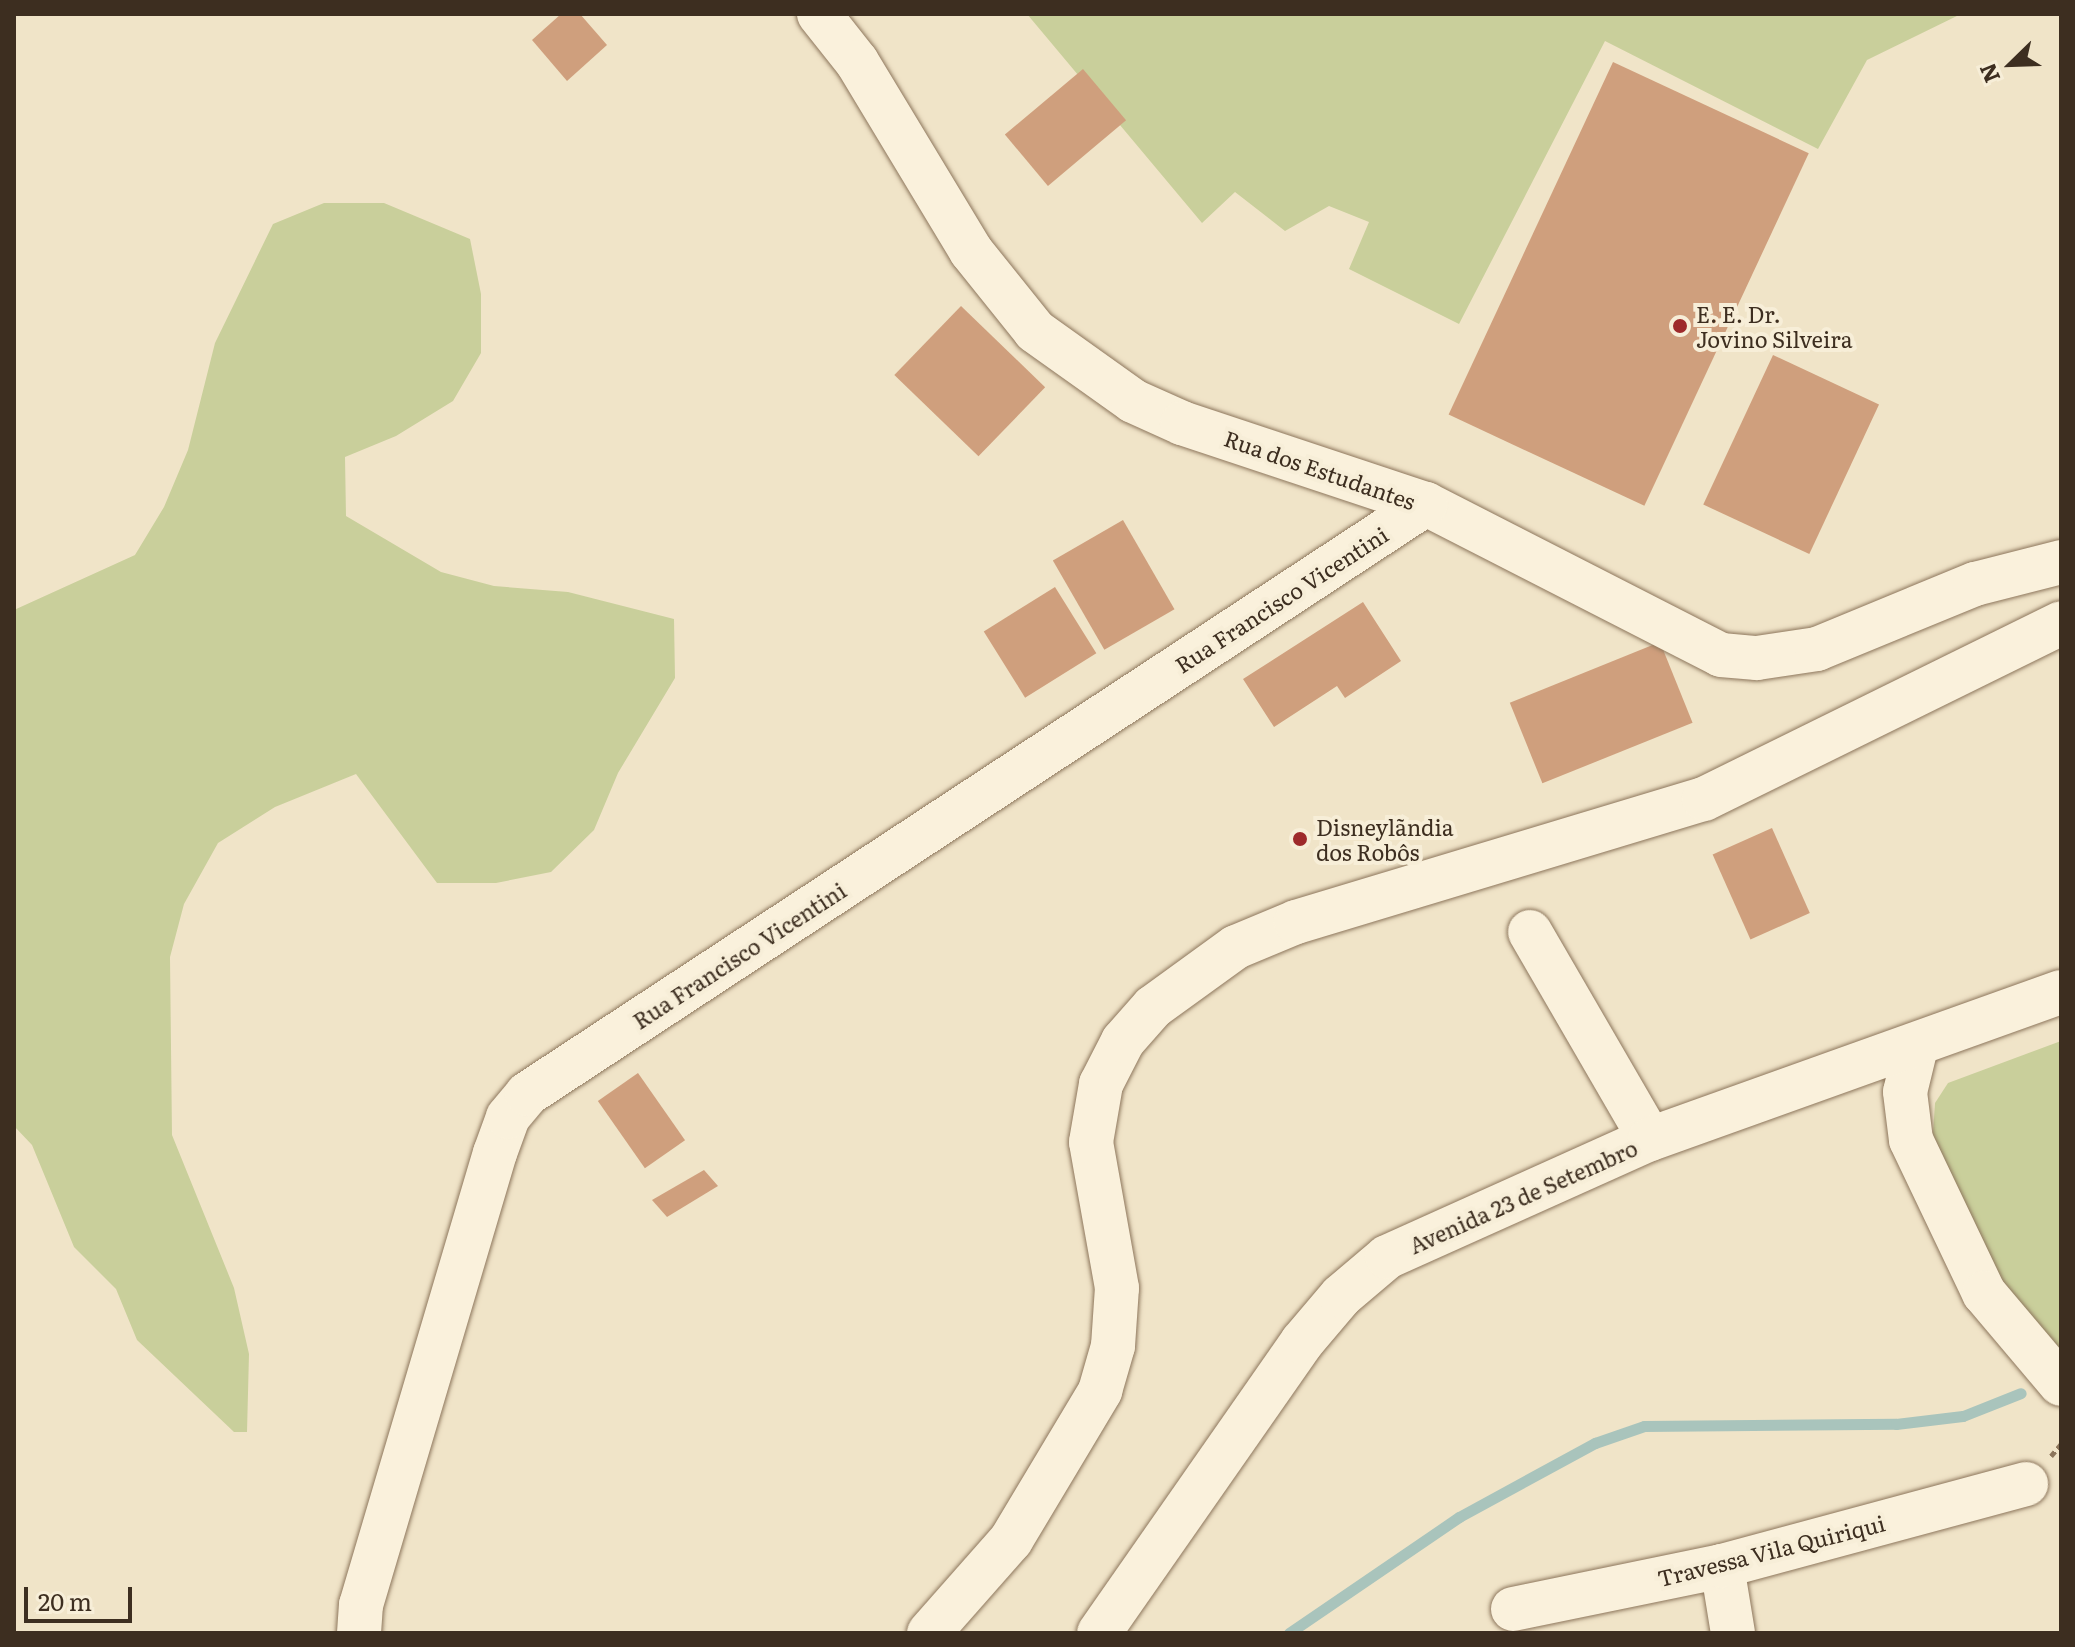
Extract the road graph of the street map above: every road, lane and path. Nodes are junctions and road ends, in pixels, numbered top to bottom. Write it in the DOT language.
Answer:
graph roads {
  1 [pos="819,14"];
  2 [pos="1426,504"];
  3 [pos="2061,562"];
  4 [pos="2061,623"];
  5 [pos="1530,932"];
  6 [pos="2061,992"];
  7 [pos="1916,1047"];
  8 [pos="1650,1139"];
  9 [pos="2061,1384"];
  10 [pos="2026,1484"];
  11 [pos="1722,1566"];
  12 [pos="1513,1609"];
  13 [pos="359,1633"];
  14 [pos="929,1633"];
  15 [pos="1099,1633"];
  16 [pos="1733,1633"];
  1 -- 2 [label="street, Rua dos Estudantes"];
  2 -- 3 [label="street, Rua dos Estudantes"];
  2 -- 13 [label="street, Rua Francisco Vicentini"];
  4 -- 14 [label="street"];
  5 -- 8 [label="street"];
  6 -- 7 [label="street, Avenida 23 de Setembro"];
  7 -- 8 [label="street, Avenida 23 de Setembro"];
  7 -- 9 [label="street"];
  8 -- 15 [label="street, Avenida 23 de Setembro"];
  10 -- 11 [label="street, Travessa Vila Quiriqui"];
  11 -- 12 [label="street, Travessa Vila Quiriqui"];
  11 -- 16 [label="street"];
}
